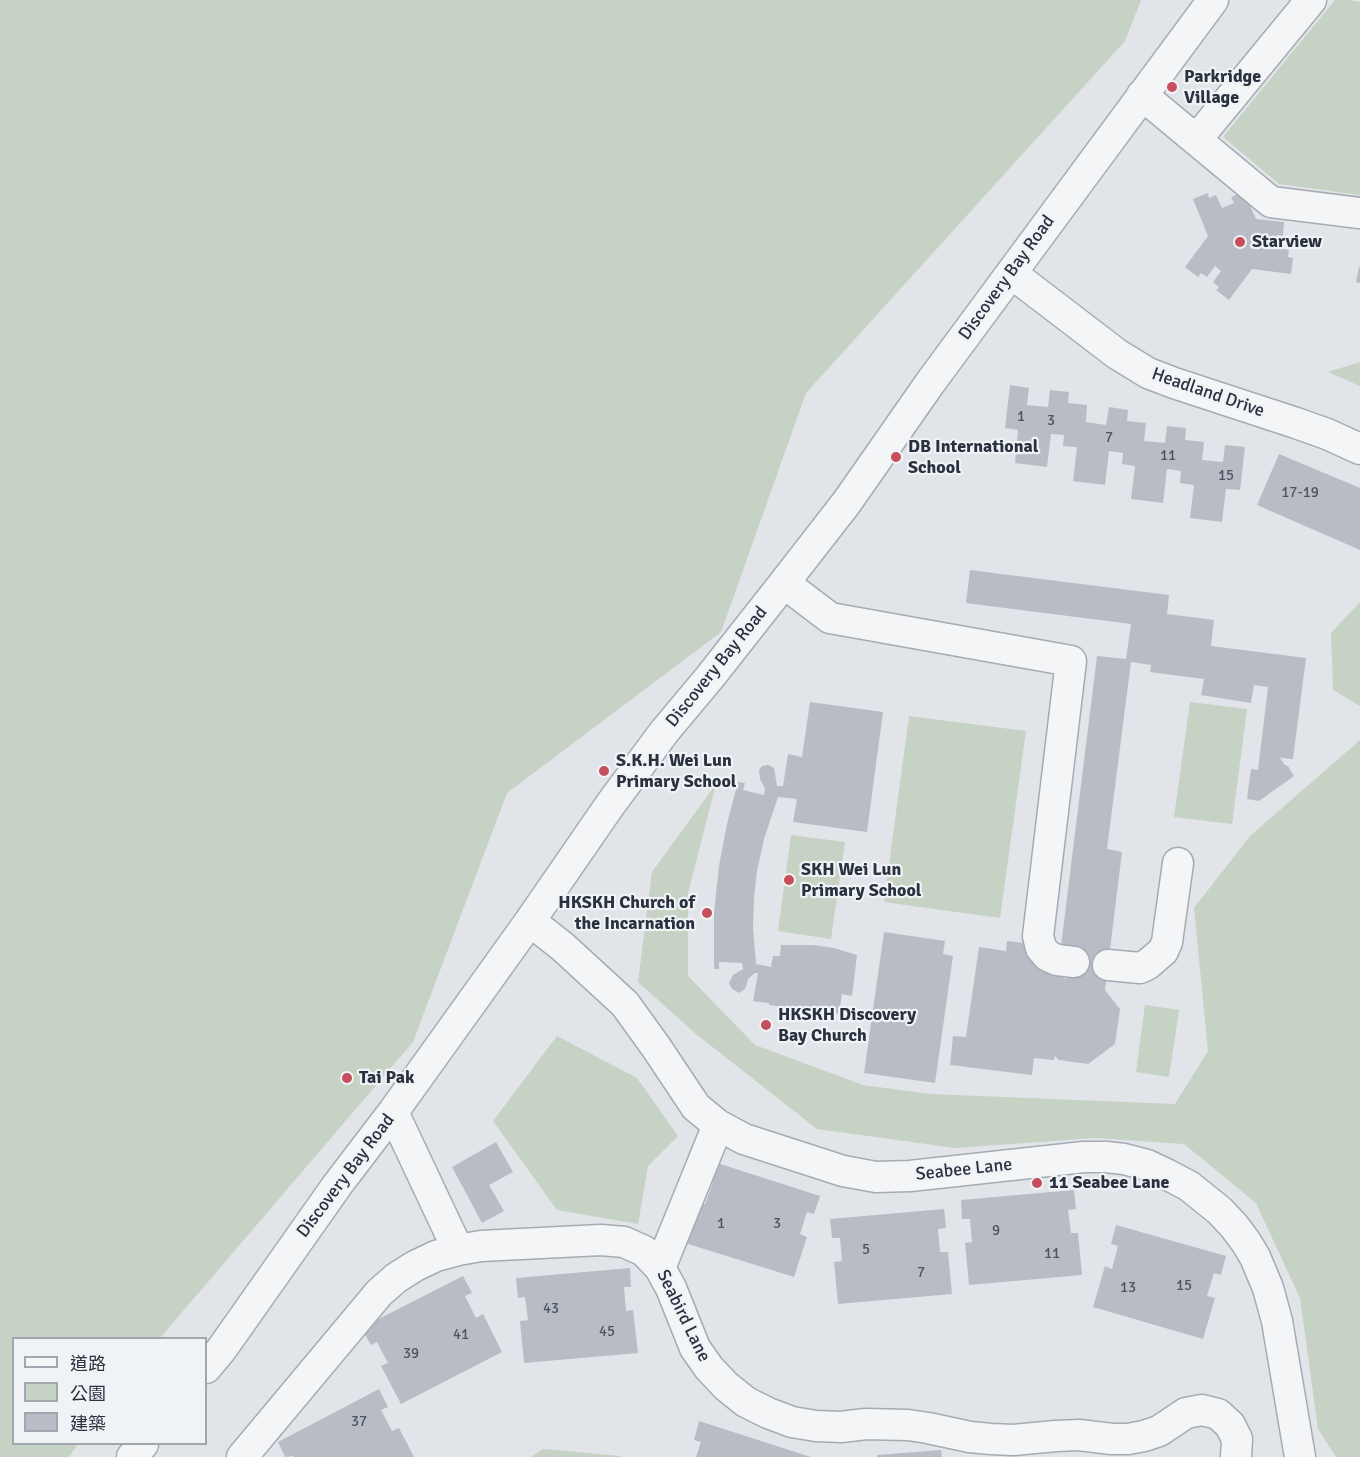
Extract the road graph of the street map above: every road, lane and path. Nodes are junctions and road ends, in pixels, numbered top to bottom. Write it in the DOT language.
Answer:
graph roads {
  1 [pos="1213,0"];
  2 [pos="1311,0"];
  3 [pos="1142,95"];
  4 [pos="1196,140"];
  5 [pos="1360,213"];
  6 [pos="1011,273"];
  7 [pos="1360,449"];
  8 [pos="784,583"];
  9 [pos="1178,863"];
  10 [pos="530,921"];
  11 [pos="1074,962"];
  12 [pos="1108,965"];
  13 [pos="393,1112"];
  14 [pos="718,1125"];
  15 [pos="458,1250"];
  16 [pos="660,1268"];
  17 [pos="207,1367"];
  18 [pos="1112,1439"];
  19 [pos="141,1445"];
  20 [pos="132,1457"];
  21 [pos="242,1457"];
  22 [pos="1149,1457"];
  23 [pos="1236,1457"];
  24 [pos="1300,1457"];
  1 -- 3 [label="street, Discovery Bay Road"];
  2 -- 4 [label="street"];
  3 -- 4 [label="street"];
  3 -- 6 [label="street, Discovery Bay Road"];
  4 -- 5 [label="street"];
  6 -- 7 [label="street, Headland Drive"];
  6 -- 8 [label="street, Discovery Bay Road"];
  8 -- 10 [label="street, Discovery Bay Road"];
  8 -- 11 [label="street"];
  9 -- 12 [label="street"];
  10 -- 13 [label="street, Discovery Bay Road"];
  10 -- 14 [label="street, Seabee Lane"];
  13 -- 15 [label="street"];
  13 -- 17 [label="street, Discovery Bay Road"];
  14 -- 16 [label="street"];
  14 -- 24 [label="street, Seabee Lane"];
  15 -- 16 [label="street, Seabird Lane"];
  15 -- 21 [label="street, Seabird Lane"];
  16 -- 18 [label="street, Seabird Lane"];
  18 -- 22 [label="street, Seabird Lane"];
  18 -- 23 [label="street, Seabird Lane"];
  19 -- 20 [label="street"];
}
